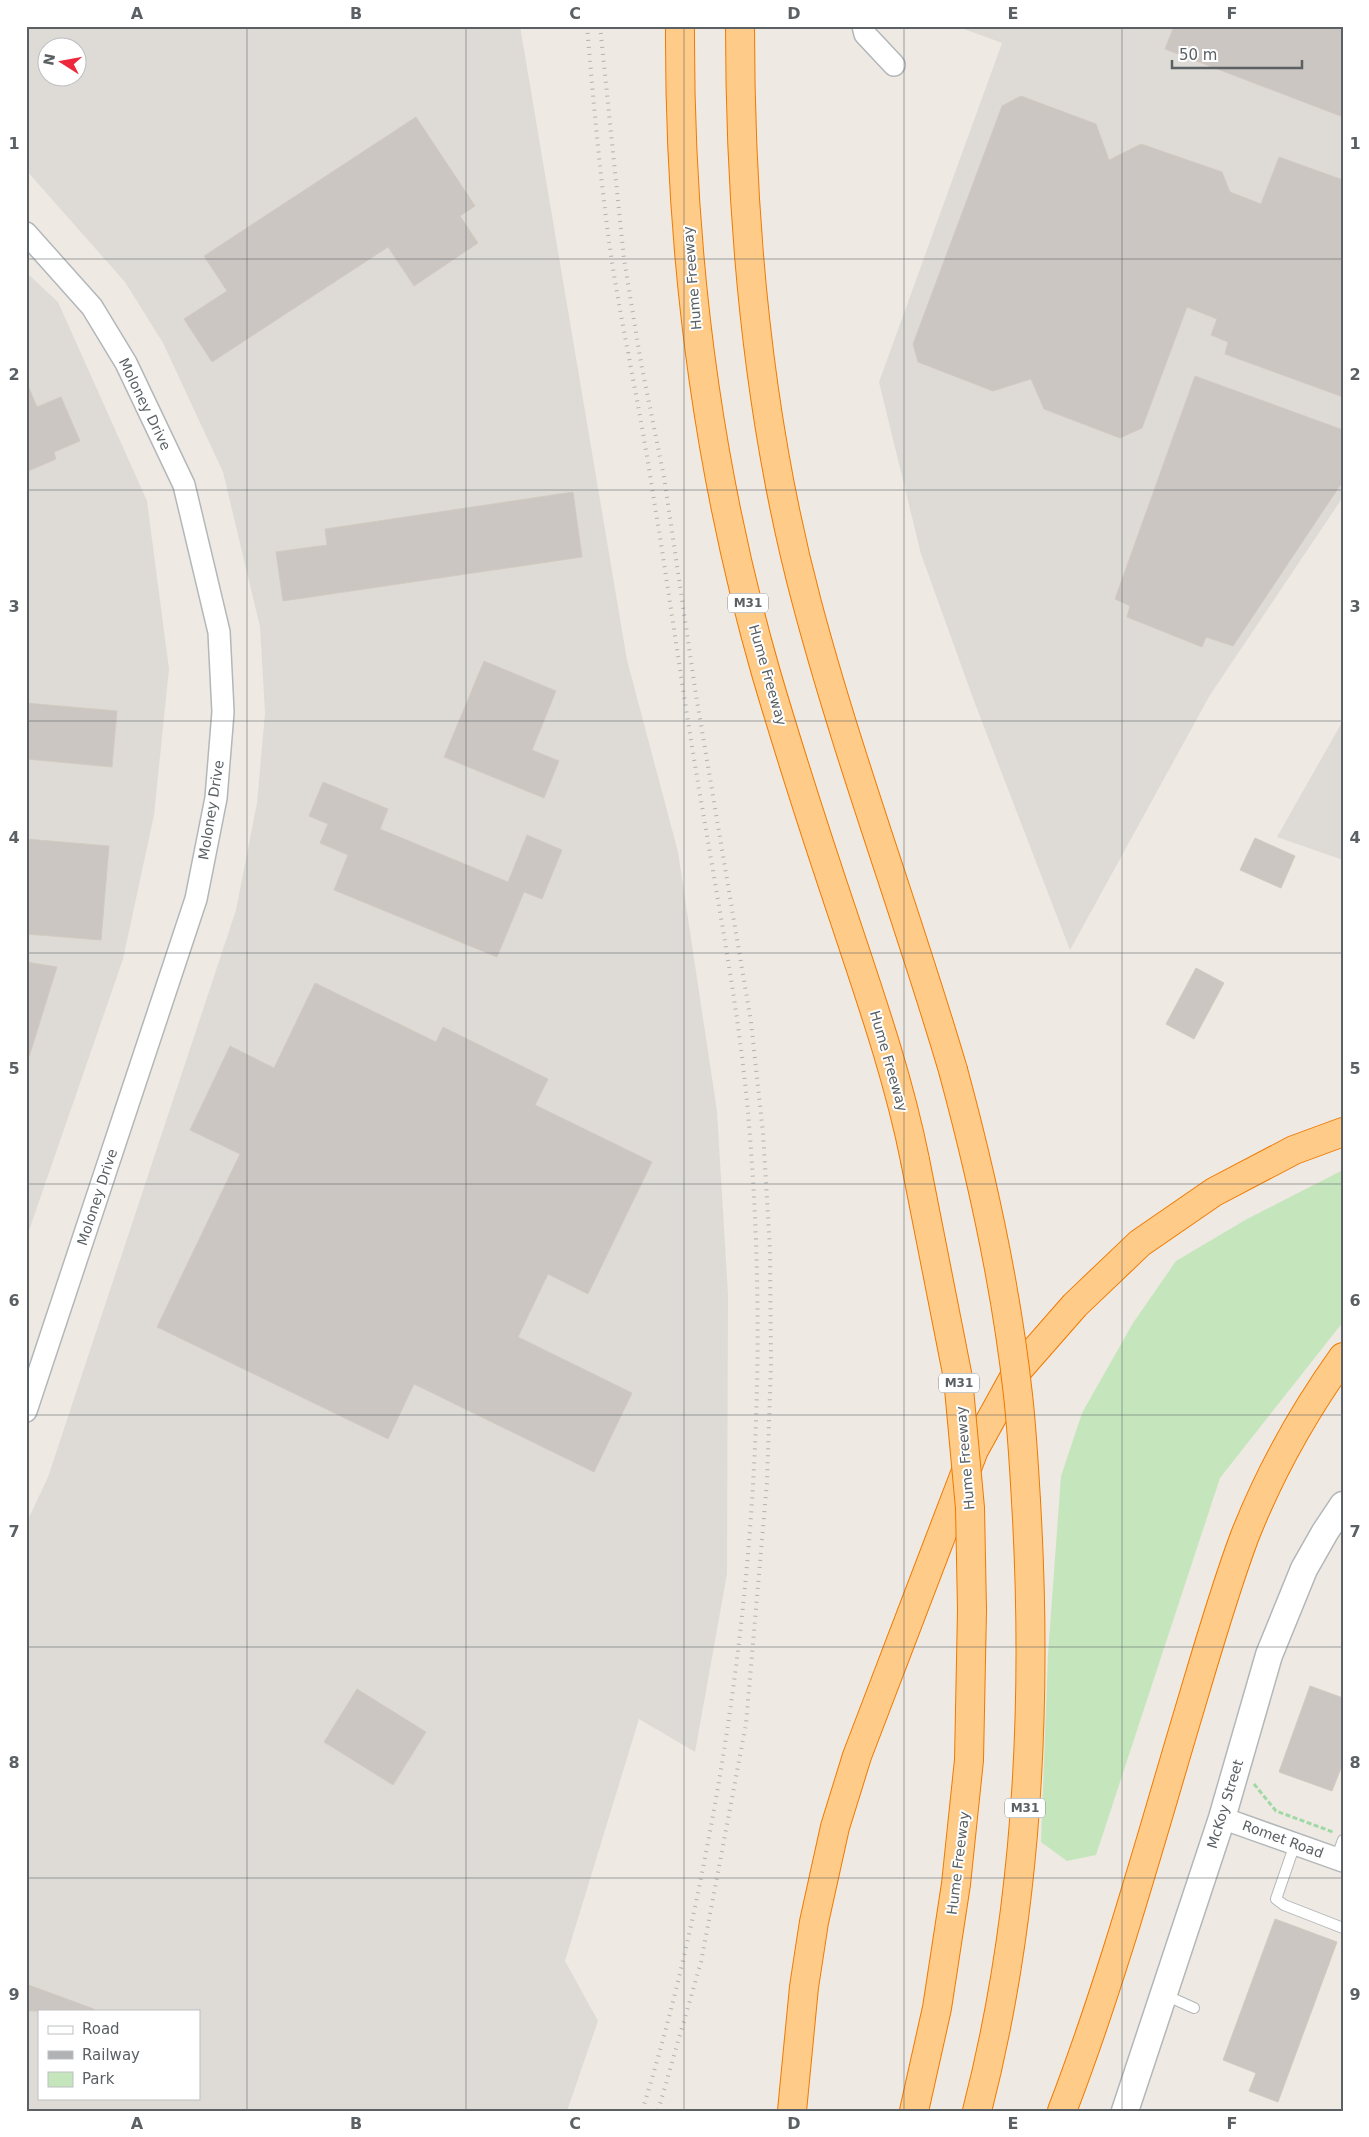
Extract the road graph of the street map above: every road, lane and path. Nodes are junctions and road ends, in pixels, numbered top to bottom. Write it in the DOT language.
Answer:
graph roads {
  1 [pos="680,26"];
  2 [pos="740,26"];
  3 [pos="863,26"];
  4 [pos="894,65"];
  5 [pos="26,233"];
  6 [pos="1343,1132"];
  7 [pos="1343,1357"];
  8 [pos="26,1411"];
  9 [pos="1343,1504"];
  10 [pos="1256,1775"];
  11 [pos="1222,1818"];
  12 [pos="1334,1833"];
  13 [pos="1295,1844"];
  14 [pos="1340,1853"];
  15 [pos="1343,1928"];
  16 [pos="1164,1994"];
  17 [pos="1194,2008"];
  18 [pos="792,2111"];
  19 [pos="914,2111"];
  20 [pos="977,2111"];
  21 [pos="1062,2111"];
  22 [pos="1126,2111"];
  1 -- 19 [label="highway, Hume Freeway / M31, bridge"];
  2 -- 20 [label="highway, M31, bridge"];
  3 -- 4 [label="street"];
  5 -- 8 [label="street, Moloney Drive"];
  6 -- 18 [label="highway"];
  7 -- 21 [label="highway"];
  9 -- 11 [label="street, McKoy Street"];
  10 -- 12 [label="path"];
  11 -- 13 [label="street, Romet Road"];
  11 -- 16 [label="street, McKoy Street"];
  13 -- 14 [label="street, Romet Road"];
  13 -- 15 [label="lane"];
  16 -- 17 [label="lane"];
  16 -- 22 [label="street, McKoy Street"];
}
